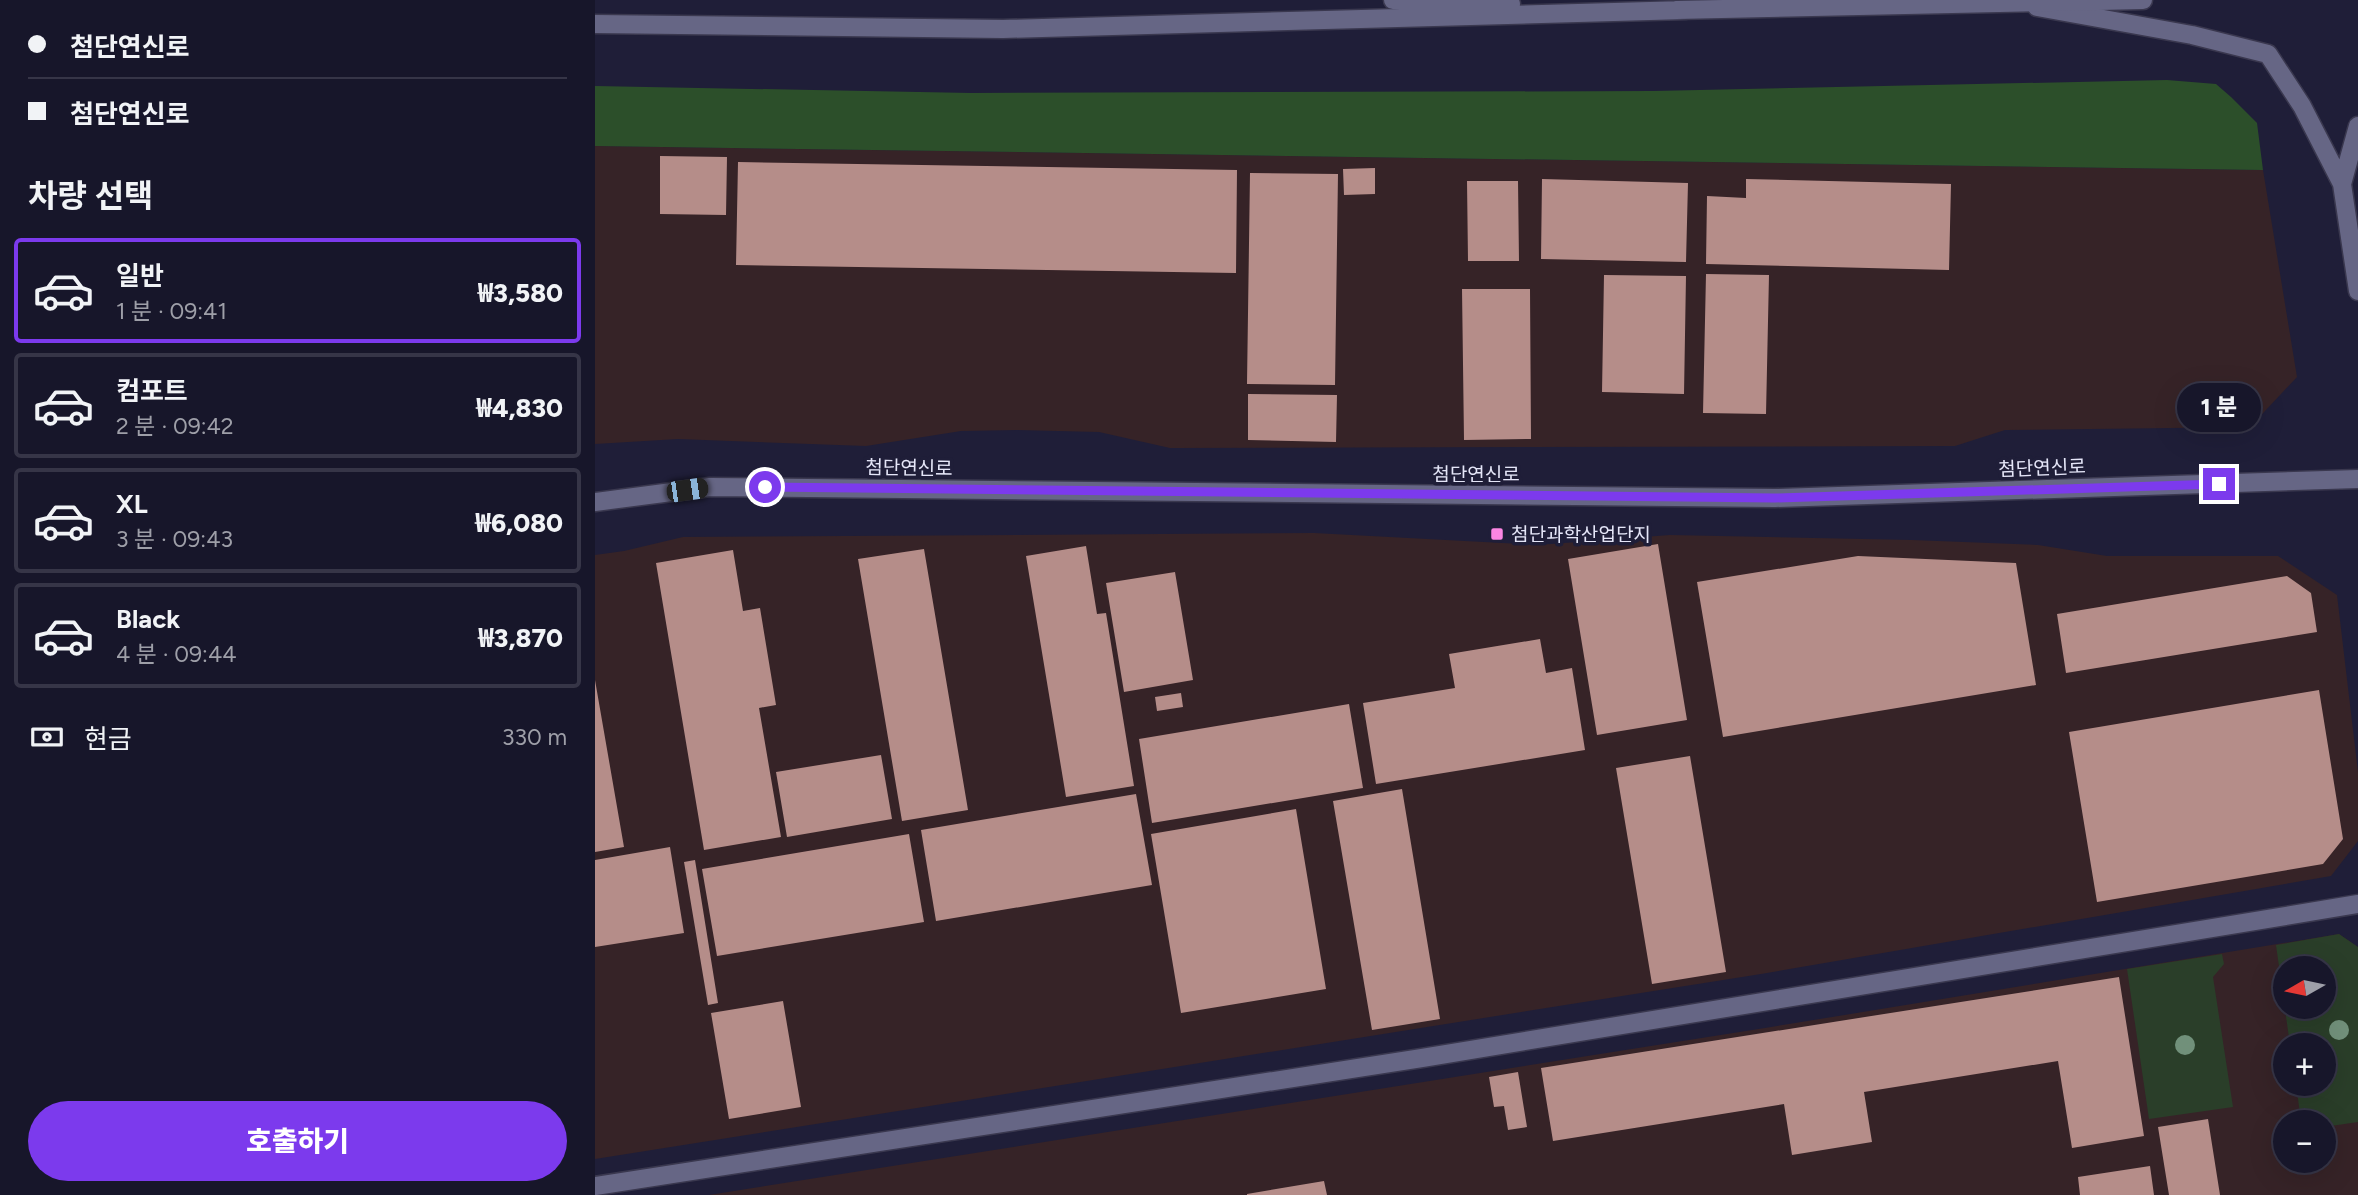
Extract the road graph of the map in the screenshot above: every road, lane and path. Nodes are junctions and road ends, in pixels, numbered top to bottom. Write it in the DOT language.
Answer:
graph roads {
  1 [pos="1392,0"];
  2 [pos="2143,0"];
  3 [pos="2022,4"];
  4 [pos="1686,10"];
  5 [pos="595,24"];
  6 [pos="2358,126"];
  7 [pos="2342,184"];
  8 [pos="2358,291"];
  9 [pos="2358,480"];
  10 [pos="595,502"];
  11 [pos="2358,904"];
  12 [pos="595,1186"];
  1 -- 4 [label="street"];
  2 -- 3 [label="street"];
  3 -- 4 [label="street"];
  3 -- 7 [label="street"];
  4 -- 5 [label="street"];
  6 -- 7 [label="street"];
  7 -- 8 [label="street"];
  9 -- 10 [label="street, 첨단연신로"];
  11 -- 12 [label="street"];
}
